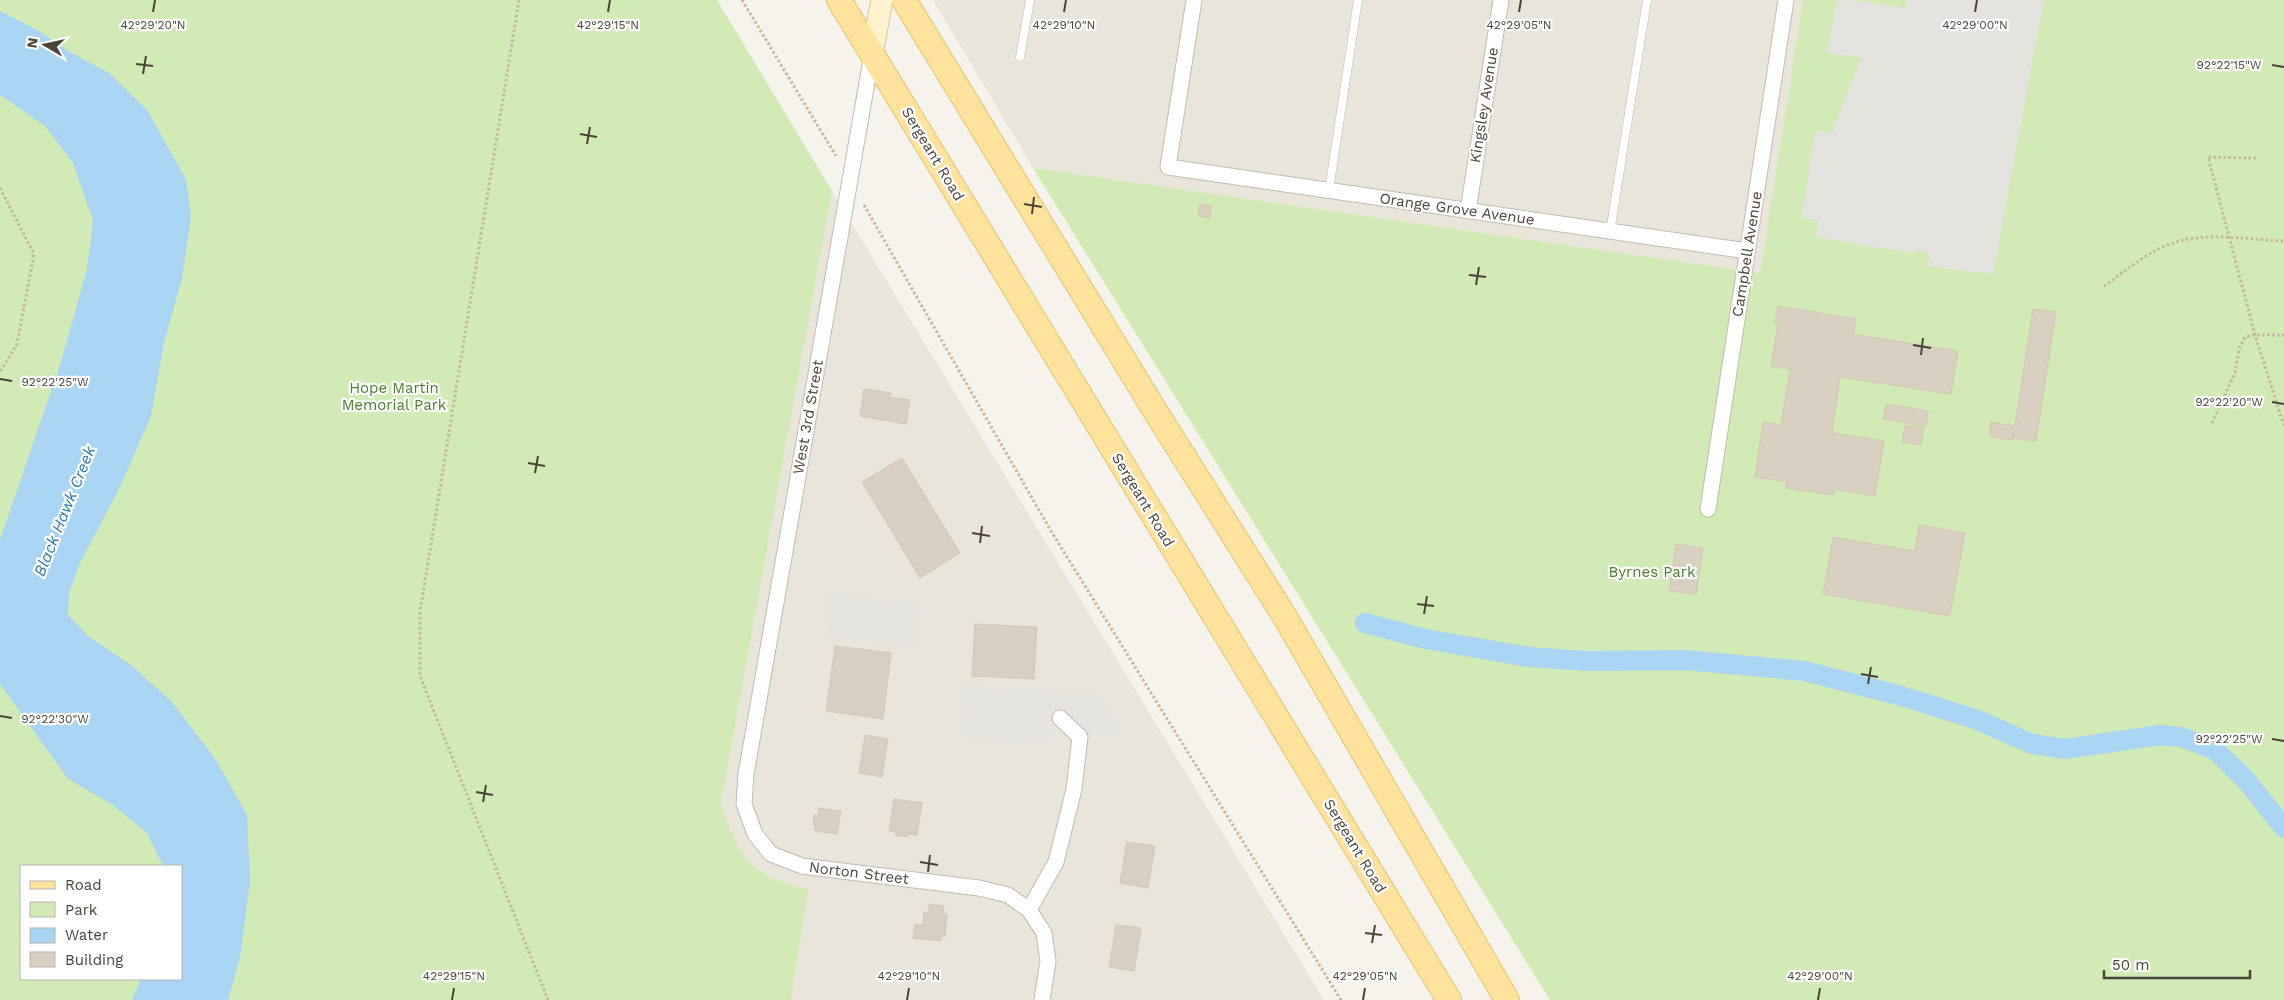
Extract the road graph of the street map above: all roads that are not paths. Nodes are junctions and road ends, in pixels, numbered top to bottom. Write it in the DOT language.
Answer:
graph roads {
  1 [pos="839,0"];
  2 [pos="882,0"];
  3 [pos="904,0"];
  4 [pos="1030,0"];
  5 [pos="1194,0"];
  6 [pos="1358,0"];
  7 [pos="1501,0"];
  8 [pos="1647,0"];
  9 [pos="1786,0"];
  10 [pos="872,54"];
  11 [pos="1020,58"];
  12 [pos="1330,190"];
  13 [pos="1468,211"];
  14 [pos="1610,232"];
  15 [pos="1747,252"];
  16 [pos="1708,509"];
  17 [pos="1060,718"];
  18 [pos="755,834"];
  19 [pos="1030,910"];
  20 [pos="1042,1000"];
  21 [pos="1449,1000"];
  22 [pos="1507,1000"];
  1 -- 10 [label="main road, Sergeant Road"];
  2 -- 10 [label="street, West 3rd Street"];
  3 -- 22 [label="main road"];
  4 -- 11 [label="lane"];
  5 -- 12 [label="street, Orange Grove Avenue"];
  6 -- 12 [label="lane"];
  7 -- 13 [label="street, Kingsley Avenue"];
  8 -- 14 [label="lane"];
  9 -- 15 [label="street, Campbell Avenue"];
  10 -- 18 [label="street, West 3rd Street"];
  10 -- 21 [label="main road, Sergeant Road"];
  12 -- 13 [label="street, Orange Grove Avenue"];
  13 -- 14 [label="street, Orange Grove Avenue"];
  14 -- 15 [label="street, Orange Grove Avenue"];
  15 -- 16 [label="street, Campbell Avenue"];
  17 -- 19 [label="street"];
  18 -- 19 [label="street, Norton Street"];
  19 -- 20 [label="street"];
}
